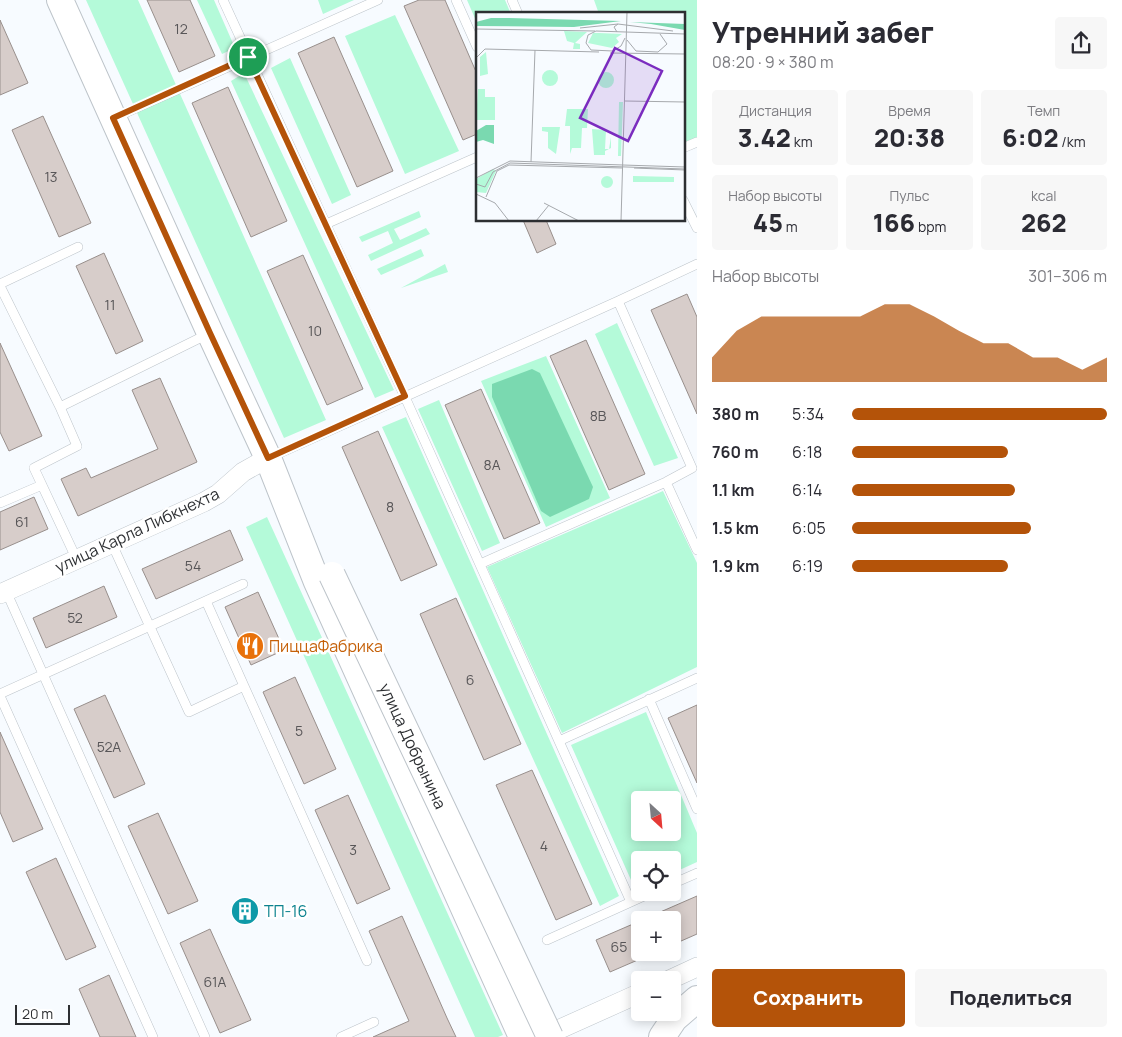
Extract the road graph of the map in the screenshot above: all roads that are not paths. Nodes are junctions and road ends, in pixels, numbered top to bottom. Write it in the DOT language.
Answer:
graph roads {
  1 [pos="60,0"];
  2 [pos="223,0"];
  3 [pos="378,0"];
  4 [pos="456,0"];
  5 [pos="512,0"];
  6 [pos="517,12"];
  7 [pos="476,44"];
  8 [pos="248,57"];
  9 [pos="113,118"];
  10 [pos="697,142"];
  11 [pos="684,148"];
  12 [pos="476,157"];
  13 [pos="684,202"];
  14 [pos="326,224"];
  15 [pos="697,228"];
  16 [pos="78,247"];
  17 [pos="697,264"];
  18 [pos="0,285"];
  19 [pos="618,301"];
  20 [pos="210,333"];
  21 [pos="405,396"];
  22 [pos="60,407"];
  23 [pos="268,458"];
  24 [pos="666,482"];
  25 [pos="42,485"];
  26 [pos="0,504"];
  27 [pos="112,544"];
  28 [pos="697,550"];
  29 [pos="77,560"];
  30 [pos="480,564"];
  31 [pos="324,579"];
  32 [pos="243,584"];
  33 [pos="3,593"];
  34 [pos="206,601"];
  35 [pos="150,627"];
  36 [pos="43,675"];
  37 [pos="697,678"];
  38 [pos="244,686"];
  39 [pos="0,695"];
  40 [pos="649,699"];
  41 [pos="559,740"];
  42 [pos="697,810"];
  43 [pos="697,873"];
  44 [pos="681,880"];
  45 [pos="631,902"];
  46 [pos="547,940"];
  47 [pos="367,961"];
  48 [pos="697,967"];
  49 [pos="681,974"];
  50 [pos="631,997"];
  51 [pos="697,999"];
  52 [pos="374,1022"];
  53 [pos="153,1037"];
  54 [pos="205,1037"];
  55 [pos="341,1037"];
  56 [pos="522,1037"];
  57 [pos="542,1037"];
  58 [pos="550,1037"];
  59 [pos="662,1037"];
  1 -- 9 [label="main road, улица Добрынина"];
  2 -- 8 [label="lane"];
  3 -- 8 [label="lane"];
  4 -- 7 [label="lane"];
  5 -- 6 [label="lane"];
  8 -- 9 [label="lane"];
  8 -- 14 [label="lane"];
  9 -- 20 [label="main road, улица Добрынина"];
  10 -- 11 [label="lane"];
  12 -- 14 [label="lane"];
  13 -- 15 [label="lane"];
  14 -- 21 [label="lane"];
  16 -- 18 [label="lane"];
  17 -- 19 [label="lane"];
  18 -- 22 [label="lane"];
  19 -- 21 [label="lane"];
  19 -- 24 [label="lane"];
  20 -- 22 [label="lane"];
  20 -- 23 [label="main road, улица Добрынина"];
  21 -- 23 [label="lane"];
  21 -- 30 [label="lane"];
  22 -- 25 [label="lane"];
  23 -- 27 [label="street, улица Карла Либкнехта"];
  23 -- 31 [label="main road, улица Добрынина"];
  24 -- 28 [label="lane"];
  24 -- 30 [label="lane"];
  25 -- 26 [label="lane"];
  25 -- 29 [label="lane"];
  27 -- 29 [label="street, улица Карла Либкнехта"];
  27 -- 35 [label="lane"];
  29 -- 33 [label="street, улица Карла Либкнехта"];
  30 -- 41 [label="lane"];
  31 -- 56 [label="main road, улица Добрынина"];
  31 -- 58 [label="main road, улица Добрынина, bridge"];
  32 -- 34 [label="lane"];
  33 -- 36 [label="lane"];
  34 -- 35 [label="lane"];
  34 -- 38 [label="lane"];
  35 -- 36 [label="lane"];
  35 -- 38 [label="lane"];
  36 -- 39 [label="lane"];
  36 -- 54 [label="lane"];
  37 -- 40 [label="lane"];
  38 -- 47 [label="lane"];
  39 -- 53 [label="lane"];
  40 -- 41 [label="lane"];
  40 -- 42 [label="lane"];
  41 -- 45 [label="lane"];
  43 -- 44 [label="lane"];
  45 -- 46 [label="lane"];
  48 -- 49 [label="street"];
  50 -- 57 [label="street"];
  51 -- 59 [label="main road"];
  52 -- 55 [label="lane"];
}
